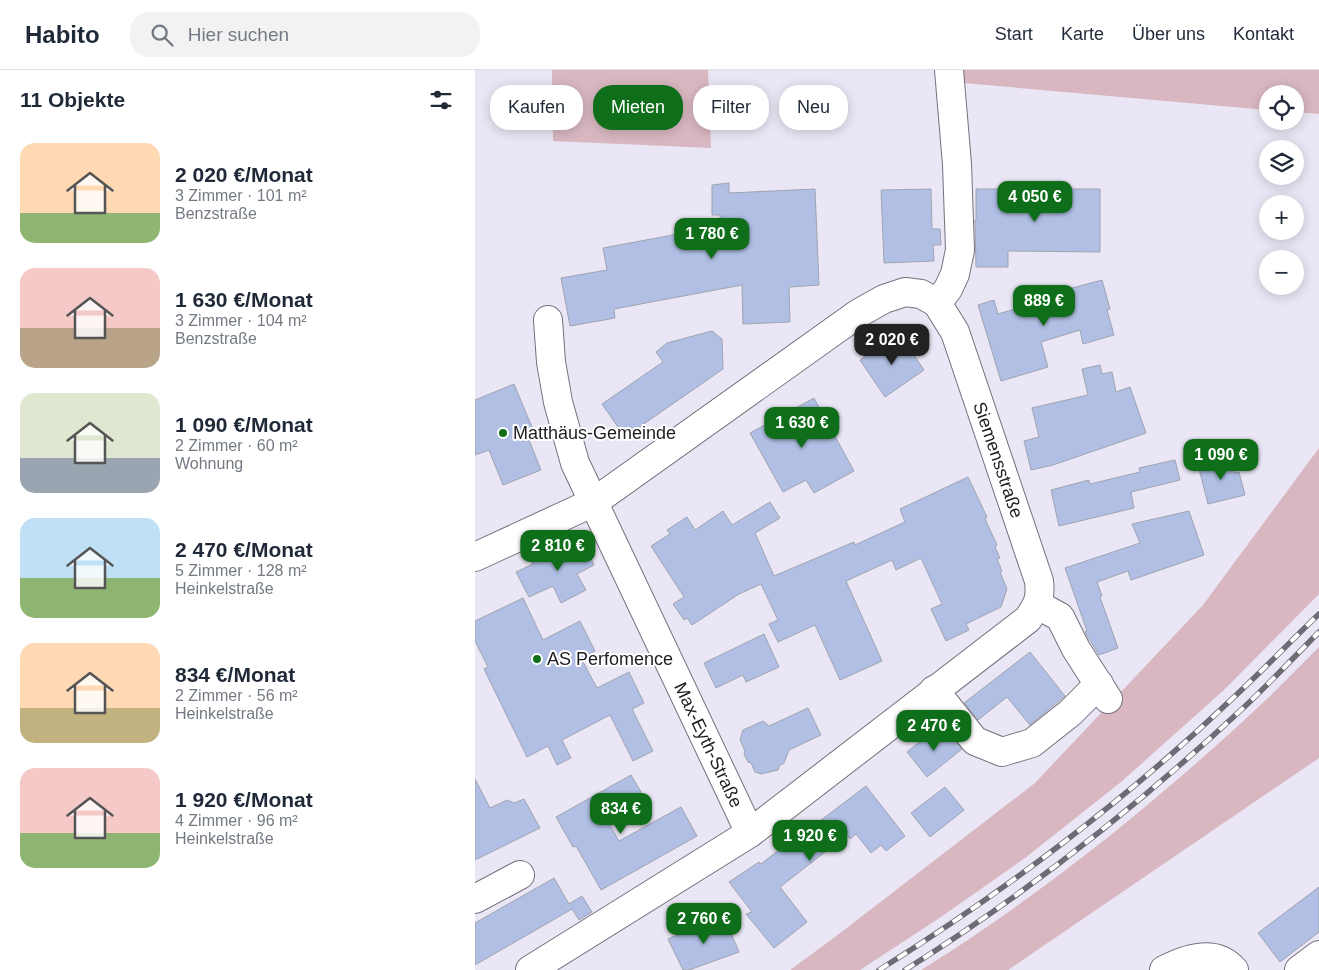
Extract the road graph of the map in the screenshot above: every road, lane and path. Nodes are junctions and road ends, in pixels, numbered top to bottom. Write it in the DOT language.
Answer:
graph roads {
  1 [pos="949,70"];
  2 [pos="937,303"];
  3 [pos="547,320"];
  4 [pos="594,502"];
  5 [pos="475,557"];
  6 [pos="1033,612"];
  7 [pos="934,690"];
  8 [pos="750,833"];
  9 [pos="520,875"];
  10 [pos="475,899"];
  11 [pos="1319,955"];
  12 [pos="530,970"];
  13 [pos="1164,970"];
  14 [pos="1233,970"];
  15 [pos="1299,970"];
  1 -- 2 [label="street"];
  2 -- 4 [label="street"];
  2 -- 6 [label="street, Siemensstraße"];
  3 -- 4 [label="street, Max-Eyth-Straße"];
  4 -- 5 [label="street"];
  4 -- 8 [label="street, Max-Eyth-Straße"];
  6 -- 7 [label="street"];
  6 -- 7 [label="street"];
  7 -- 8 [label="street"];
  8 -- 12 [label="street"];
  9 -- 10 [label="street"];
  11 -- 15 [label="street"];
  13 -- 14 [label="street"];
}
